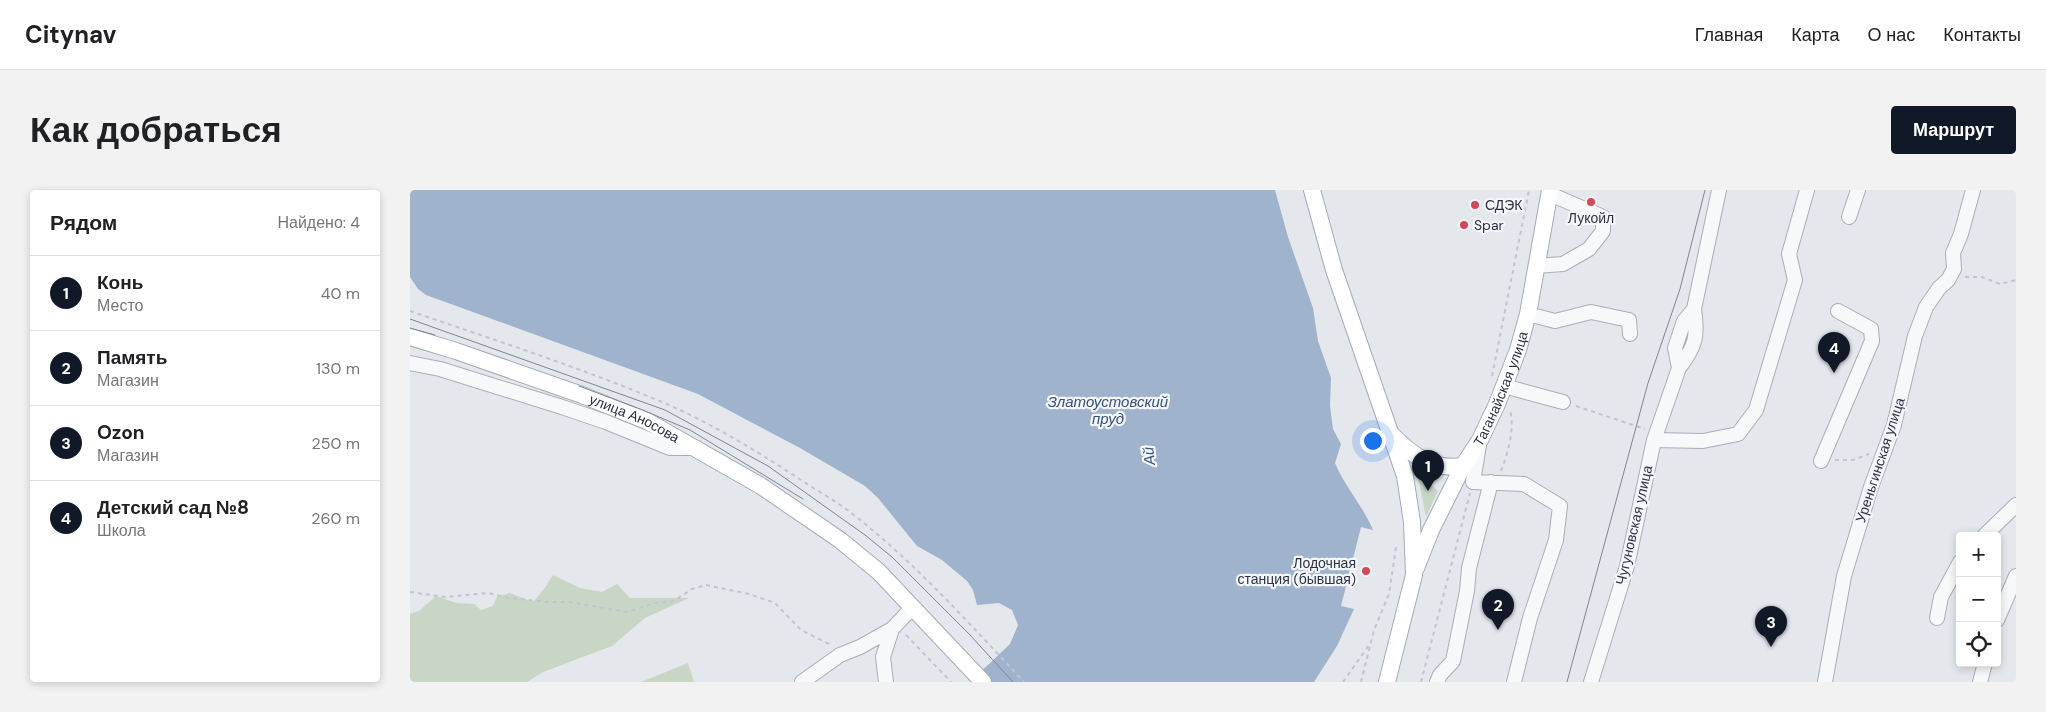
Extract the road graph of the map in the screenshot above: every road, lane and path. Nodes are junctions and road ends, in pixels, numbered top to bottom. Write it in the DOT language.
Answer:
graph roads {
  1 [pos="1312,190"];
  2 [pos="1529,190"];
  3 [pos="1719,190"];
  4 [pos="1807,190"];
  5 [pos="1858,190"];
  6 [pos="1973,190"];
  7 [pos="1550,192"];
  8 [pos="1849,217"];
  9 [pos="1536,266"];
  10 [pos="1948,280"];
  11 [pos="2016,280"];
  12 [pos="410,310"];
  13 [pos="1838,311"];
  14 [pos="1528,314"];
  15 [pos="1630,334"];
  16 [pos="410,337"];
  17 [pos="410,363"];
  18 [pos="1504,386"];
  19 [pos="1563,402"];
  20 [pos="1389,432"];
  21 [pos="1656,436"];
  22 [pos="1480,440"];
  23 [pos="697,448"];
  24 [pos="1869,454"];
  25 [pos="1823,459"];
  26 [pos="1463,466"];
  27 [pos="1473,482"];
  28 [pos="1494,482"];
  29 [pos="2016,505"];
  30 [pos="1988,532"];
  31 [pos="1396,547"];
  32 [pos="1956,569"];
  33 [pos="1414,575"];
  34 [pos="2016,576"];
  35 [pos="410,592"];
  36 [pos="913,607"];
  37 [pos="2001,611"];
  38 [pos="1937,618"];
  39 [pos="894,626"];
  40 [pos="1371,643"];
  41 [pos="835,646"];
  42 [pos="1984,667"];
  43 [pos="802,682"];
  44 [pos="886,682"];
  45 [pos="950,682"];
  46 [pos="983,682"];
  47 [pos="1024,682"];
  48 [pos="1343,682"];
  49 [pos="1361,682"];
  50 [pos="1387,682"];
  51 [pos="1421,682"];
  52 [pos="1437,682"];
  53 [pos="1514,682"];
  54 [pos="1591,682"];
  55 [pos="1825,682"];
  56 [pos="1980,682"];
  1 -- 20 [label="main road"];
  2 -- 18 [label="path"];
  3 -- 21 [label="street, Чугуновская улица"];
  4 -- 21 [label="street"];
  5 -- 8 [label="street"];
  6 -- 10 [label="street, Уреньгинская улица"];
  7 -- 9 [label="main road, Таганайская улица"];
  7 -- 9 [label="street"];
  9 -- 14 [label="main road, Таганайская улица"];
  10 -- 11 [label="path"];
  10 -- 55 [label="street, Уреньгинская улица"];
  12 -- 47 [label="path"];
  13 -- 25 [label="street"];
  14 -- 15 [label="street"];
  14 -- 18 [label="main road, Таганайская улица"];
  16 -- 23 [label="main road, улица Аносова"];
  17 -- 23 [label="street"];
  18 -- 19 [label="street"];
  18 -- 22 [label="main road, Таганайская улица"];
  18 -- 28 [label="path"];
  19 -- 21 [label="path"];
  20 -- 26 [label="main road"];
  20 -- 33 [label="main road"];
  21 -- 54 [label="street, Чугуновская улица"];
  22 -- 26 [label="main road, Таганайская улица"];
  22 -- 27 [label="street"];
  23 -- 36 [label="main road, улица Аносова"];
  24 -- 25 [label="path"];
  26 -- 33 [label="main road, Таганайская улица"];
  27 -- 28 [label="street"];
  27 -- 51 [label="path"];
  28 -- 52 [label="street"];
  28 -- 53 [label="street"];
  29 -- 30 [label="street"];
  31 -- 40 [label="path"];
  32 -- 38 [label="street"];
  33 -- 50 [label="main road"];
  34 -- 37 [label="street"];
  35 -- 41 [label="path"];
  36 -- 39 [label="street"];
  36 -- 46 [label="main road, улица Аносова"];
  39 -- 43 [label="street"];
  39 -- 44 [label="street"];
  39 -- 45 [label="path"];
  40 -- 48 [label="path"];
  40 -- 49 [label="path"];
  42 -- 56 [label="street"];
}
